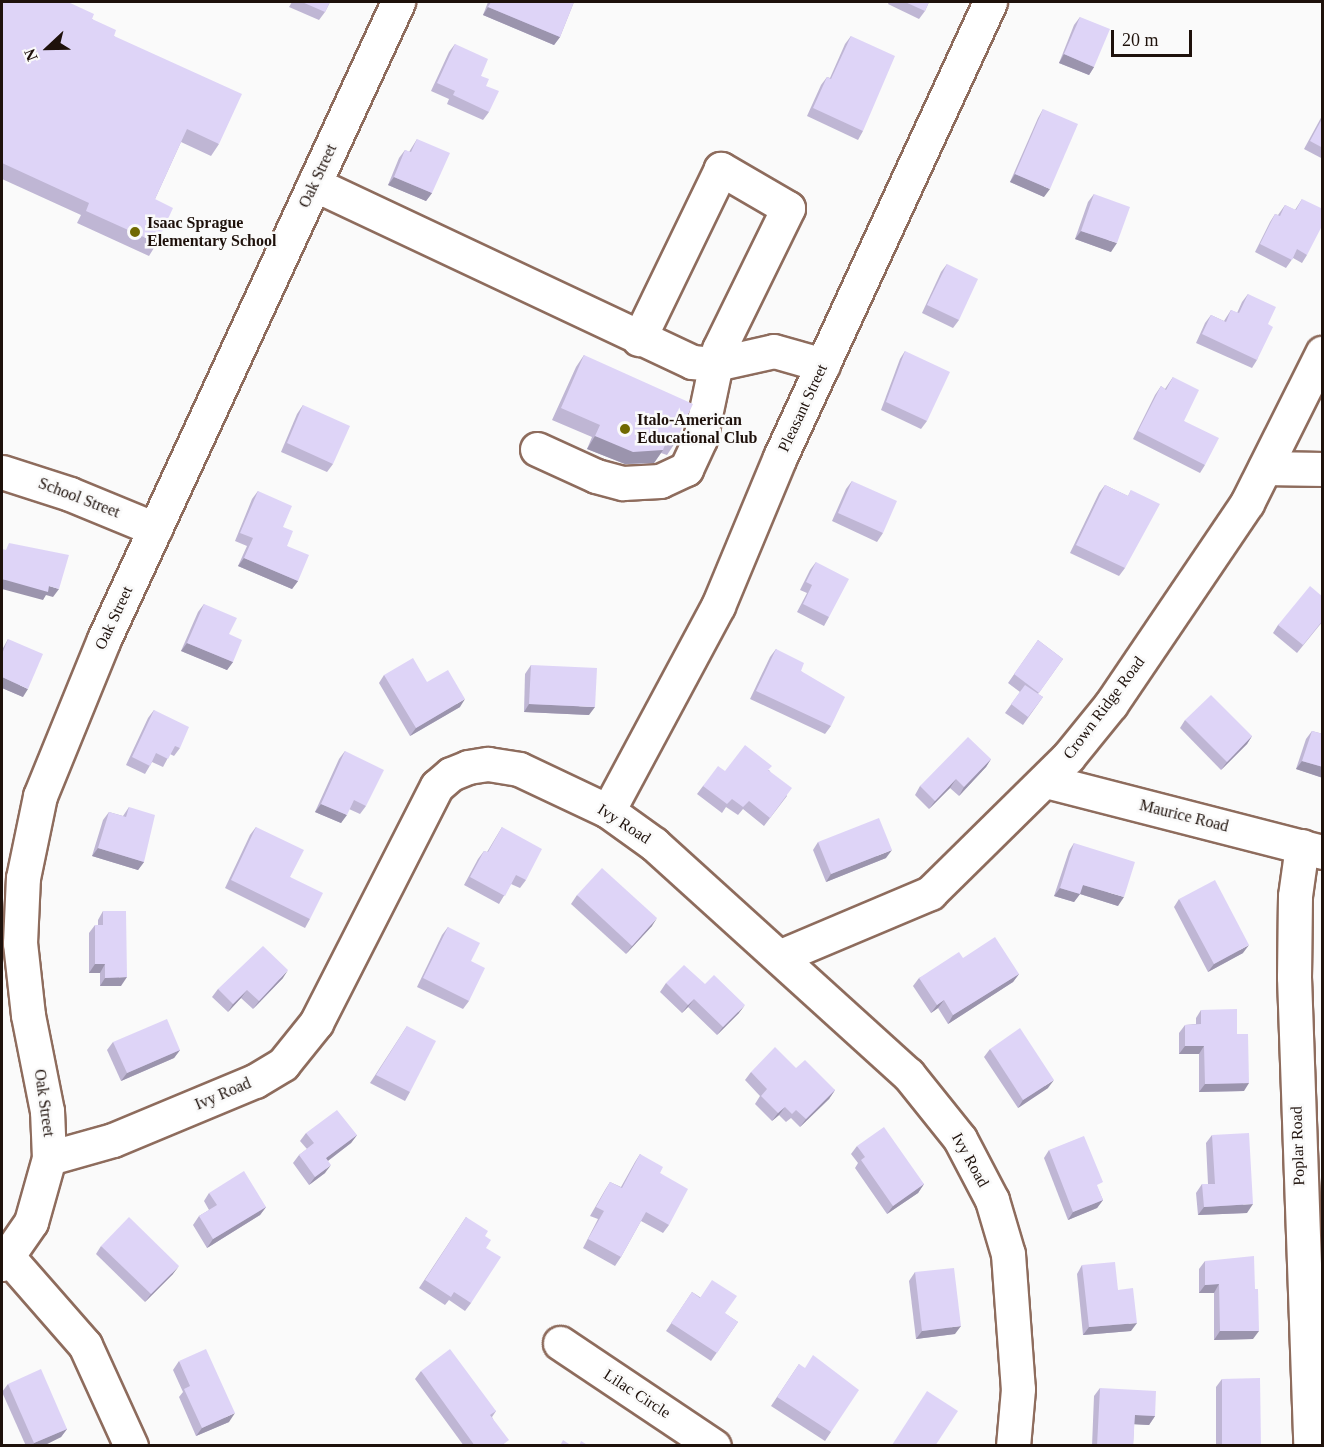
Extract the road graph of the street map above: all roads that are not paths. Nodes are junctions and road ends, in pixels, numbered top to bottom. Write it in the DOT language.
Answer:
graph roads {
  1 [pos="398,2"];
  2 [pos="990,2"];
  3 [pos="314,184"];
  4 [pos="639,339"];
  5 [pos="1323,353"];
  6 [pos="716,364"];
  7 [pos="823,365"];
  8 [pos="537,449"];
  9 [pos="1265,468"];
  10 [pos="1323,469"];
  11 [pos="2,472"];
  12 [pos="155,529"];
  13 [pos="1046,781"];
  14 [pos="608,811"];
  15 [pos="1312,849"];
  16 [pos="781,956"];
  17 [pos="49,1158"];
  18 [pos="5,1261"];
  19 [pos="560,1343"];
  20 [pos="131,1446"];
  21 [pos="714,1446"];
  22 [pos="1013,1446"];
  23 [pos="1310,1446"];
  1 -- 3 [label="street, Oak Street"];
  2 -- 7 [label="street, Pleasant Street"];
  3 -- 4 [label="street"];
  3 -- 12 [label="street, Oak Street"];
  4 -- 6 [label="street"];
  4 -- 6 [label="street"];
  5 -- 9 [label="street, Crown Ridge Road"];
  6 -- 7 [label="street"];
  6 -- 8 [label="street"];
  7 -- 14 [label="street, Pleasant Street"];
  9 -- 10 [label="street"];
  9 -- 13 [label="street, Crown Ridge Road"];
  11 -- 12 [label="street, School Street"];
  12 -- 17 [label="street, Oak Street"];
  13 -- 15 [label="street, Maurice Road"];
  13 -- 16 [label="street, Crown Ridge Road"];
  14 -- 16 [label="street, Ivy Road"];
  14 -- 17 [label="street, Ivy Road"];
  15 -- 23 [label="street, Poplar Road"];
  16 -- 22 [label="street, Ivy Road"];
  17 -- 18 [label="street, Oak Street"];
  18 -- 20 [label="street"];
  19 -- 21 [label="street, Lilac Circle"];
}
